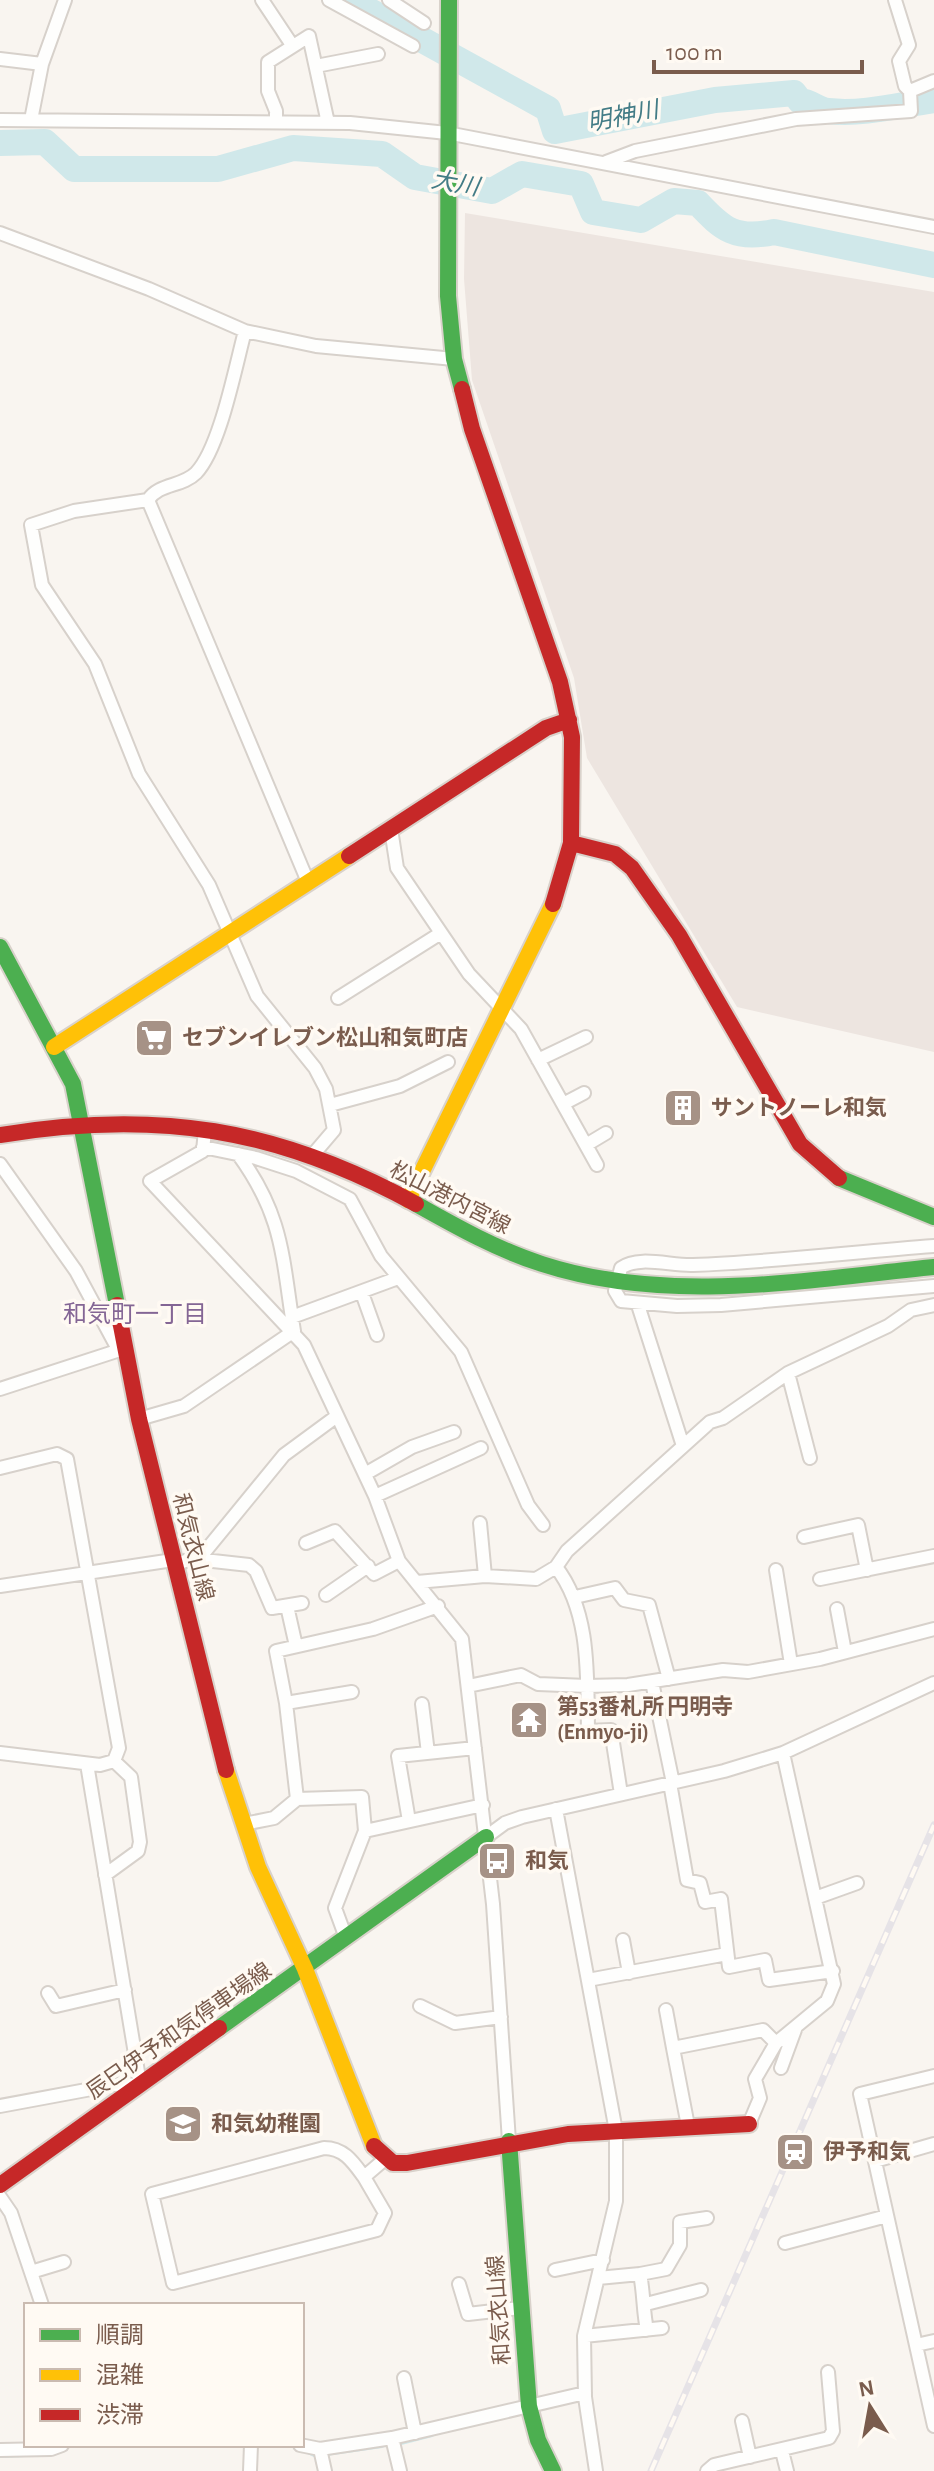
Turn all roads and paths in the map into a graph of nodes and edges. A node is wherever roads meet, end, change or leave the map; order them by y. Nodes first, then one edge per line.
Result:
1 (65, 0) edge
2 (262, 0) edge
3 (329, 0) edge
4 (389, 0) edge
5 (449, 0) edge
6 (895, 0) edge
7 (424, 23) dead end
8 (292, 45) junction
9 (413, 46) dead end
10 (378, 54) dead end
11 (0, 59) edge
12 (42, 64) junction
13 (316, 66) junction
14 (934, 81) edge
15 (911, 97) junction
16 (0, 120) edge
17 (31, 120) junction
18 (276, 122) junction
19 (328, 123) junction
20 (447, 140) junction
21 (603, 163) junction
22 (934, 227) edge
23 (0, 233) edge
24 (245, 331) junction
25 (454, 359) junction
26 (148, 500) junction
27 (569, 720) junction
28 (391, 829) junction
29 (571, 843) junction
30 (308, 882) junction
31 (231, 932) junction
32 (441, 933) junction
33 (0, 947) edge
34 (338, 998) dead end
35 (505, 1010) junction
36 (586, 1037) dead end
37 (54, 1047) junction
38 (538, 1060) junction
39 (448, 1062) dead end
40 (584, 1093) dead end
41 (563, 1104) junction
42 (330, 1105) junction
43 (80, 1123) junction
44 (606, 1133) dead end
45 (0, 1135) edge
46 (204, 1139) junction
47 (586, 1145) junction
48 (238, 1154) junction
49 (311, 1157) junction
50 (0, 1164) edge
51 (597, 1165) dead end
52 (408, 1200) junction
53 (934, 1217) edge
54 (934, 1246) edge
55 (934, 1267) edge
56 (398, 1278) junction
57 (616, 1281) junction
58 (934, 1286) edge
59 (362, 1293) junction
60 (638, 1305) junction
61 (934, 1305) edge
62 (293, 1324) junction
63 (377, 1335) dead end
64 (122, 1350) junction
65 (788, 1373) junction
66 (0, 1389) edge
67 (337, 1416) junction
68 (139, 1419) junction
69 (454, 1432) dead end
70 (683, 1446) junction
71 (481, 1448) dead end
72 (810, 1458) dead end
73 (0, 1468) edge
74 (365, 1474) junction
75 (375, 1496) junction
76 (480, 1523) dead end
77 (543, 1525) dead end
78 (804, 1537) dead end
79 (306, 1543) dead end
80 (934, 1556) edge
81 (191, 1559) junction
82 (399, 1561) junction
83 (174, 1563) junction
84 (368, 1566) junction
85 (556, 1567) junction
86 (776, 1570) dead end
87 (867, 1570) junction
88 (88, 1573) junction
89 (485, 1576) junction
90 (820, 1579) dead end
91 (417, 1582) junction
92 (0, 1586) edge
93 (326, 1595) dead end
94 (575, 1597) junction
95 (302, 1603) dead end
96 (287, 1606) junction
97 (438, 1606) junction
98 (837, 1609) dead end
99 (934, 1629) edge
100 (296, 1646) junction
101 (845, 1652) junction
102 (791, 1664) junction
103 (669, 1679) junction
104 (652, 1682) junction
105 (934, 1683) edge
106 (468, 1686) junction
107 (587, 1686) junction
108 (352, 1692) dead end
109 (286, 1703) junction
110 (422, 1704) dead end
111 (475, 1748) junction
112 (0, 1753) edge
113 (428, 1753) junction
114 (783, 1753) junction
115 (114, 1761) junction
116 (87, 1764) junction
117 (671, 1783) junction
118 (621, 1794) junction
119 (297, 1799) junction
120 (483, 1805) junction
121 (556, 1809) junction
122 (409, 1821) junction
123 (244, 1824) junction
124 (365, 1831) junction
125 (486, 1837) junction
126 (105, 1875) junction
127 (857, 1883) dead end
128 (818, 1897) junction
129 (346, 1938) junction
130 (623, 1940) dead end
131 (727, 1954) junction
132 (305, 1969) junction
133 (833, 1971) junction
134 (629, 1973) junction
135 (588, 1980) junction
136 (125, 1990) junction
137 (48, 1993) dead end
138 (420, 2006) dead end
139 (666, 2010) dead end
140 (501, 2017) junction
141 (796, 2027) junction
142 (776, 2043) junction
143 (673, 2048) junction
144 (781, 2068) dead end
145 (934, 2076) edge
146 (140, 2084) junction
147 (0, 2106) edge
148 (749, 2124) joint
149 (688, 2126) junction
150 (616, 2131) junction
151 (509, 2141) junction
152 (934, 2144) edge
153 (385, 2159) junction
154 (875, 2161) junction
155 (364, 2177) junction
156 (0, 2185) edge
157 (0, 2197) edge
158 (887, 2216) junction
159 (707, 2218) dead end
160 (785, 2243) dead end
161 (603, 2260) junction
162 (64, 2262) dead end
163 (555, 2270) dead end
164 (31, 2272) junction
165 (640, 2274) junction
166 (598, 2278) junction
167 (459, 2284) dead end
168 (701, 2290) dead end
169 (41, 2303) edge
170 (646, 2304) junction
171 (520, 2308) junction
172 (662, 2328) dead end
173 (647, 2330) junction
174 (584, 2336) junction
175 (934, 2341) edge
176 (916, 2345) junction
177 (828, 2372) dead end
178 (404, 2378) dead end
179 (585, 2393) junction
180 (529, 2406) junction
181 (742, 2421) dead end
182 (934, 2426) edge
183 (415, 2433) junction
184 (392, 2438) junction
185 (304, 2446) edge
186 (56, 2447) edge
187 (251, 2447) edge
188 (320, 2449) junction
189 (0, 2450) edge
190 (782, 2451) junction
191 (750, 2457) junction
192 (250, 2471) edge
193 (325, 2471) edge
194 (400, 2471) edge
195 (553, 2471) edge
196 (596, 2471) edge
197 (707, 2471) edge
198 (787, 2471) edge

1 - 12 street
2 - 8 street
3 - 9 street
4 - 7 street
5 - 20 main road
6 - 15 street
8 - 13 street
8 - 18 street
10 - 13 street
11 - 12 street
12 - 17 street
13 - 19 street
14 - 15 street
15 - 21 street
16 - 17 street
17 - 18 street
18 - 19 street
19 - 20 street
20 - 21 street
20 - 25 main road
21 - 22 street
23 - 24 street
24 - 25 street
24 - 26 street
25 - 27 main road
26 - 30 street
26 - 31 street
27 - 28 main road
27 - 29 main road
28 - 30 main road
28 - 32 street
29 - 35 main road
29 - 53 main road
30 - 31 main road
31 - 37 main road
31 - 42 street
32 - 34 street
32 - 35 street
33 - 37 main road, 和気衣山線
35 - 38 street
35 - 52 main road
36 - 38 street
37 - 43 main road, 和気衣山線
38 - 41 street
39 - 42 street
40 - 41 street
41 - 47 street
42 - 49 street
43 - 45 main road, 松山港内宮線
43 - 46 main road, 松山港内宮線
43 - 64 main road, 和気衣山線
44 - 47 street
46 - 48 street
46 - 49 main road, 松山港内宮線
46 - 62 street
47 - 51 street
48 - 56 street
48 - 62 street
49 - 52 main road, 松山港内宮線
50 - 64 street
52 - 57 main road, 松山港内宮線
54 - 57 street
55 - 57 main road, 松山港内宮線
56 - 59 street
56 - 77 street
57 - 60 street
58 - 60 street
59 - 62 street
59 - 63 street
60 - 70 street
61 - 65 street
62 - 67 street
62 - 68 street
64 - 66 street
64 - 68 main road, 和気衣山線
65 - 70 street
65 - 72 street
67 - 74 street
67 - 81 street
68 - 83 main road, 和気衣山線
69 - 74 street
70 - 85 street
71 - 75 street
73 - 88 street
74 - 75 street
75 - 82 street
76 - 89 street
78 - 87 street
79 - 84 street
80 - 87 street
81 - 83 street
81 - 96 street
82 - 84 street
82 - 91 street
83 - 88 street
83 - 123 main road, 和気衣山線
84 - 93 street
85 - 89 street
85 - 94 street
86 - 102 street
87 - 90 street
88 - 92 street
88 - 115 street
89 - 91 street
91 - 97 street
94 - 103 street
94 - 107 street
95 - 96 street
96 - 100 street
97 - 100 street
97 - 106 street
98 - 101 street
99 - 101 street
100 - 109 street
101 - 102 street
102 - 103 street
103 - 104 street
104 - 107 street
104 - 117 street
105 - 114 street
106 - 107 street
106 - 111 street
107 - 118 street
108 - 109 street
109 - 119 street
110 - 113 street
111 - 113 street
111 - 120 street
112 - 116 street
113 - 122 street
114 - 117 street
114 - 128 street
115 - 116 street
115 - 126 street
116 - 126 street
117 - 118 street
117 - 131 street
118 - 121 street
119 - 123 street
119 - 124 street
120 - 122 street
120 - 125 street
121 - 125 street
121 - 135 street
122 - 124 street
123 - 132 main road, 和気衣山線
124 - 129 street
125 - 129 main road
125 - 140 street
126 - 136 street
127 - 128 street
128 - 133 street
129 - 132 main road
130 - 134 street
131 - 133 street
131 - 134 street
132 - 146 main road, 辰巳伊予和気停車場線
132 - 153 main road, 辰巳伊予和気停車場線
133 - 141 street
134 - 135 street
135 - 150 street
136 - 137 street
136 - 146 street
138 - 140 street
139 - 143 street
140 - 151 street
141 - 142 street
141 - 144 street
142 - 143 street
142 - 148 street
143 - 149 street
145 - 154 street
146 - 147 street
146 - 156 main road, 辰巳伊予和気停車場線
148 - 149 main road
149 - 150 main road
150 - 151 main road
150 - 161 street
151 - 153 main road
151 - 171 main road, 和気衣山線
152 - 154 street
153 - 155 street
154 - 158 street
155 - 155 street
157 - 164 street
158 - 160 street
158 - 176 street
159 - 165 street
161 - 163 street
161 - 166 street
162 - 164 street
164 - 169 street
165 - 166 street
165 - 170 street
166 - 174 street
167 - 171 street
168 - 170 street
170 - 173 street
171 - 180 main road, 和気衣山線
172 - 173 street
173 - 174 street
174 - 179 street
175 - 176 street
176 - 182 street
177 - 190 street
178 - 183 street
179 - 180 street
179 - 196 street
180 - 183 street
180 - 195 main road, 和気衣山線
181 - 191 street
183 - 184 street
184 - 188 street
184 - 194 street
185 - 188 street
186 - 189 street
187 - 192 street
188 - 193 street
190 - 191 street
190 - 198 street
191 - 197 street

